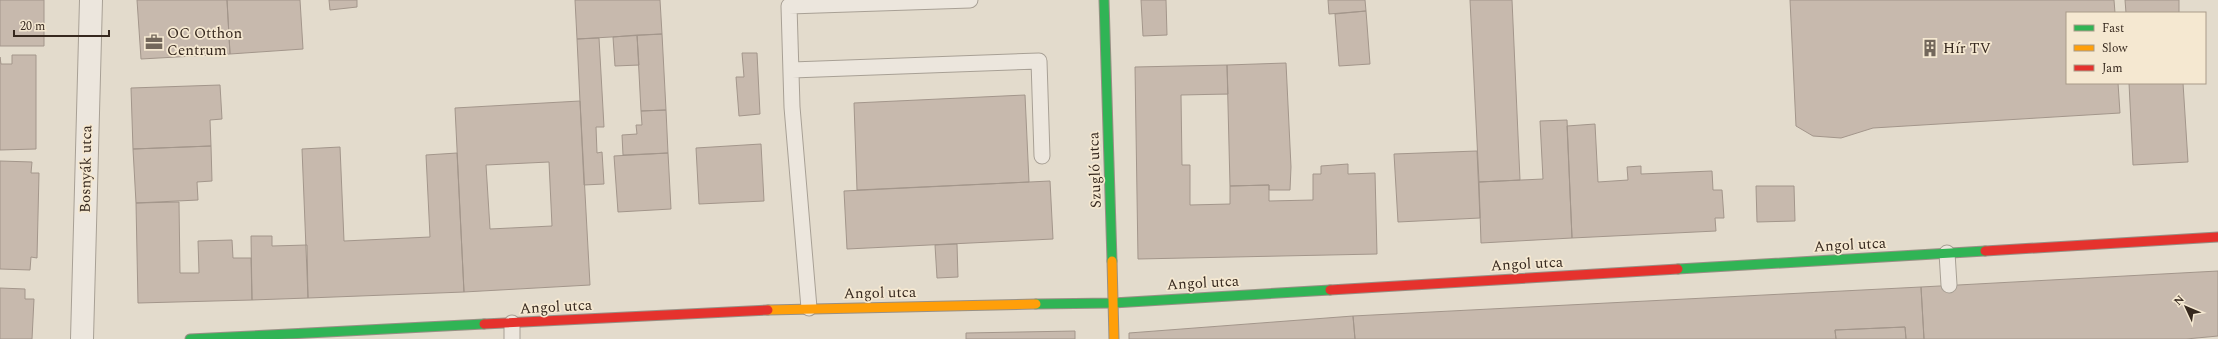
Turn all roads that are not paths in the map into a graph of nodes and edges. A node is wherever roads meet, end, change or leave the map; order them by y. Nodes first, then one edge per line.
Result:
1 (91, 0) edge
2 (970, 0) edge
3 (1104, 0) edge
4 (792, 70) junction
5 (1042, 156) dead end
6 (2218, 237) edge
7 (1947, 253) junction
8 (1949, 285) dead end
9 (1113, 303) junction
10 (809, 308) junction
11 (512, 323) junction
12 (82, 339) edge
13 (190, 339) edge
14 (512, 339) edge
15 (1114, 339) edge

1 - 12 street, Bosnyák utca
2 - 4 lane
3 - 9 street, Szugló utca
4 - 5 lane
4 - 10 lane
6 - 7 street, Angol utca
7 - 8 lane
7 - 9 street, Angol utca
9 - 10 street, Angol utca
9 - 15 street, Szugló utca
10 - 11 street, Angol utca
11 - 13 street, Angol utca
11 - 14 lane

